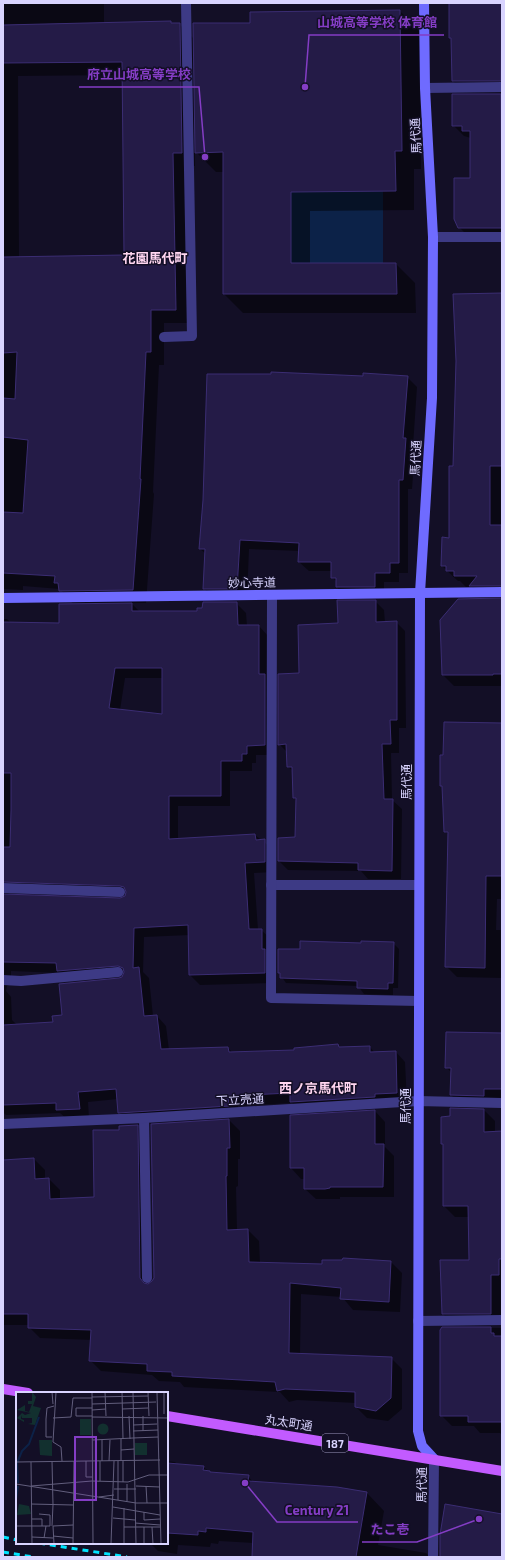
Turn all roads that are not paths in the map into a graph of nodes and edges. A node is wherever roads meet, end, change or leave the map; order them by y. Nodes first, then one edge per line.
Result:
1 (186, 3) edge
2 (424, 3) edge
3 (502, 86) edge
4 (425, 88) junction
5 (433, 237) junction
6 (502, 237) edge
7 (164, 337) dead end
8 (502, 592) edge
9 (420, 593) junction
10 (272, 595) junction
11 (3, 598) edge
12 (271, 885) junction
13 (419, 885) junction
14 (3, 888) edge
15 (120, 892) dead end
16 (118, 972) dead end
17 (3, 980) edge
18 (418, 1001) junction
19 (418, 1101) junction
20 (502, 1103) edge
21 (144, 1118) junction
22 (3, 1124) edge
23 (147, 1278) dead end
24 (502, 1320) edge
25 (418, 1321) junction
26 (3, 1389) edge
27 (22, 1392) edge
28 (168, 1416) edge
29 (434, 1459) junction
30 (502, 1471) edge
31 (433, 1557) edge

1 - 7 street
2 - 4 street, 馬代通
3 - 4 street
4 - 5 street, 馬代通
5 - 6 street
5 - 9 street, 馬代通
8 - 9 street, 妙心寺道
9 - 10 street, 妙心寺道
9 - 13 street, 馬代通
10 - 11 street, 妙心寺道
10 - 12 street
12 - 13 street
12 - 18 street
13 - 18 street, 馬代通
14 - 15 street
16 - 17 street
18 - 19 street, 馬代通
19 - 20 street, 下立売通
19 - 21 street, 下立売通
19 - 25 street, 馬代通
21 - 22 street, 下立売通
21 - 23 street
24 - 25 street
25 - 29 street, 馬代通
26 - 27 main road
28 - 29 main road, 丸太町通 / 187
29 - 30 main road, 丸太町通 / 187
29 - 31 street, 馬代通

